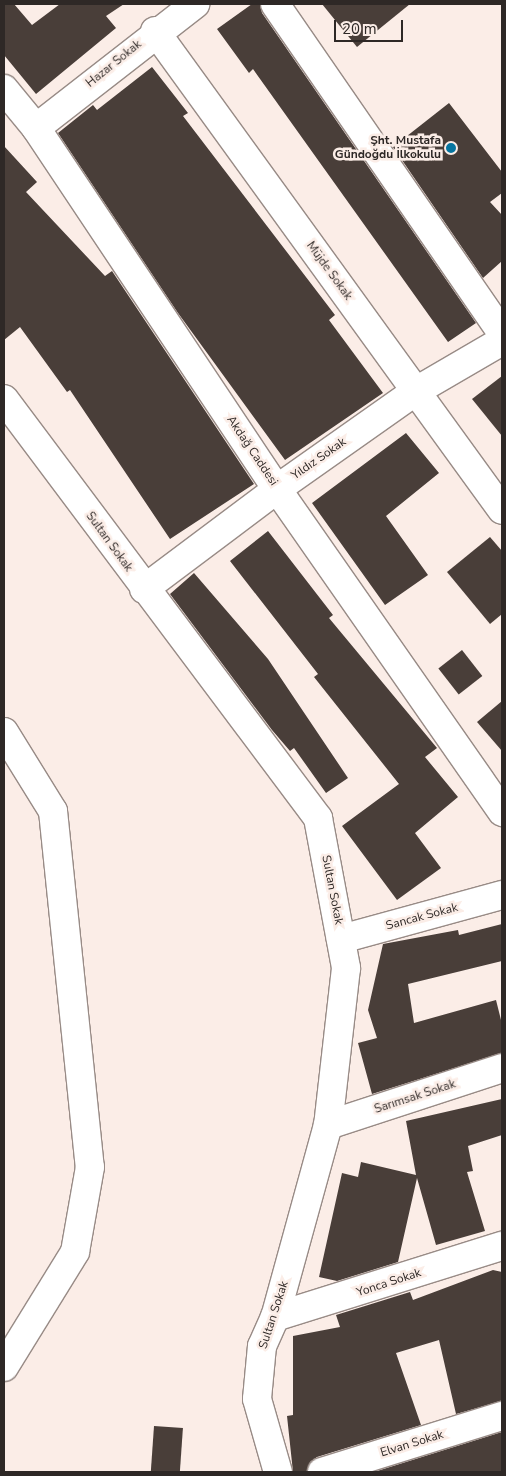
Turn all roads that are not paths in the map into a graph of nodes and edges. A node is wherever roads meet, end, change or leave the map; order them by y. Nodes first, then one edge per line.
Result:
1 (195, 4) edge
2 (275, 4) edge
3 (156, 31) junction
4 (4, 89) edge
5 (36, 128) junction
6 (502, 333) edge
7 (502, 341) edge
8 (416, 391) junction
9 (4, 399) edge
10 (277, 489) junction
11 (502, 510) edge
12 (144, 589) junction
13 (4, 732) edge
14 (502, 812) edge
15 (502, 895) edge
16 (341, 939) junction
17 (502, 1068) edge
18 (328, 1125) junction
19 (502, 1246) edge
20 (276, 1317) junction
21 (4, 1367) edge
22 (502, 1416) edge
23 (278, 1472) edge
24 (322, 1472) edge

1 - 3 street, Hazar Sokak
2 - 6 street
3 - 5 street, Hazar Sokak
3 - 8 street, Müjde Sokak
4 - 5 street, Akdağ Caddesi
5 - 10 street, Akdağ Caddesi
7 - 8 street, Yıldız Sokak
8 - 10 street, Yıldız Sokak
8 - 11 street, Müjde Sokak
9 - 12 street, Sultan Sokak
10 - 12 street, Yıldız Sokak
10 - 14 street, Akdağ Caddesi
12 - 16 street, Sultan Sokak
13 - 21 street
15 - 16 street, Sancak Sokak
16 - 18 street, Sultan Sokak
17 - 18 street, Sarımsak Sokak
18 - 20 street, Sultan Sokak
19 - 20 street, Yonca Sokak
20 - 23 street, Sultan Sokak
22 - 24 street, Elvan Sokak

